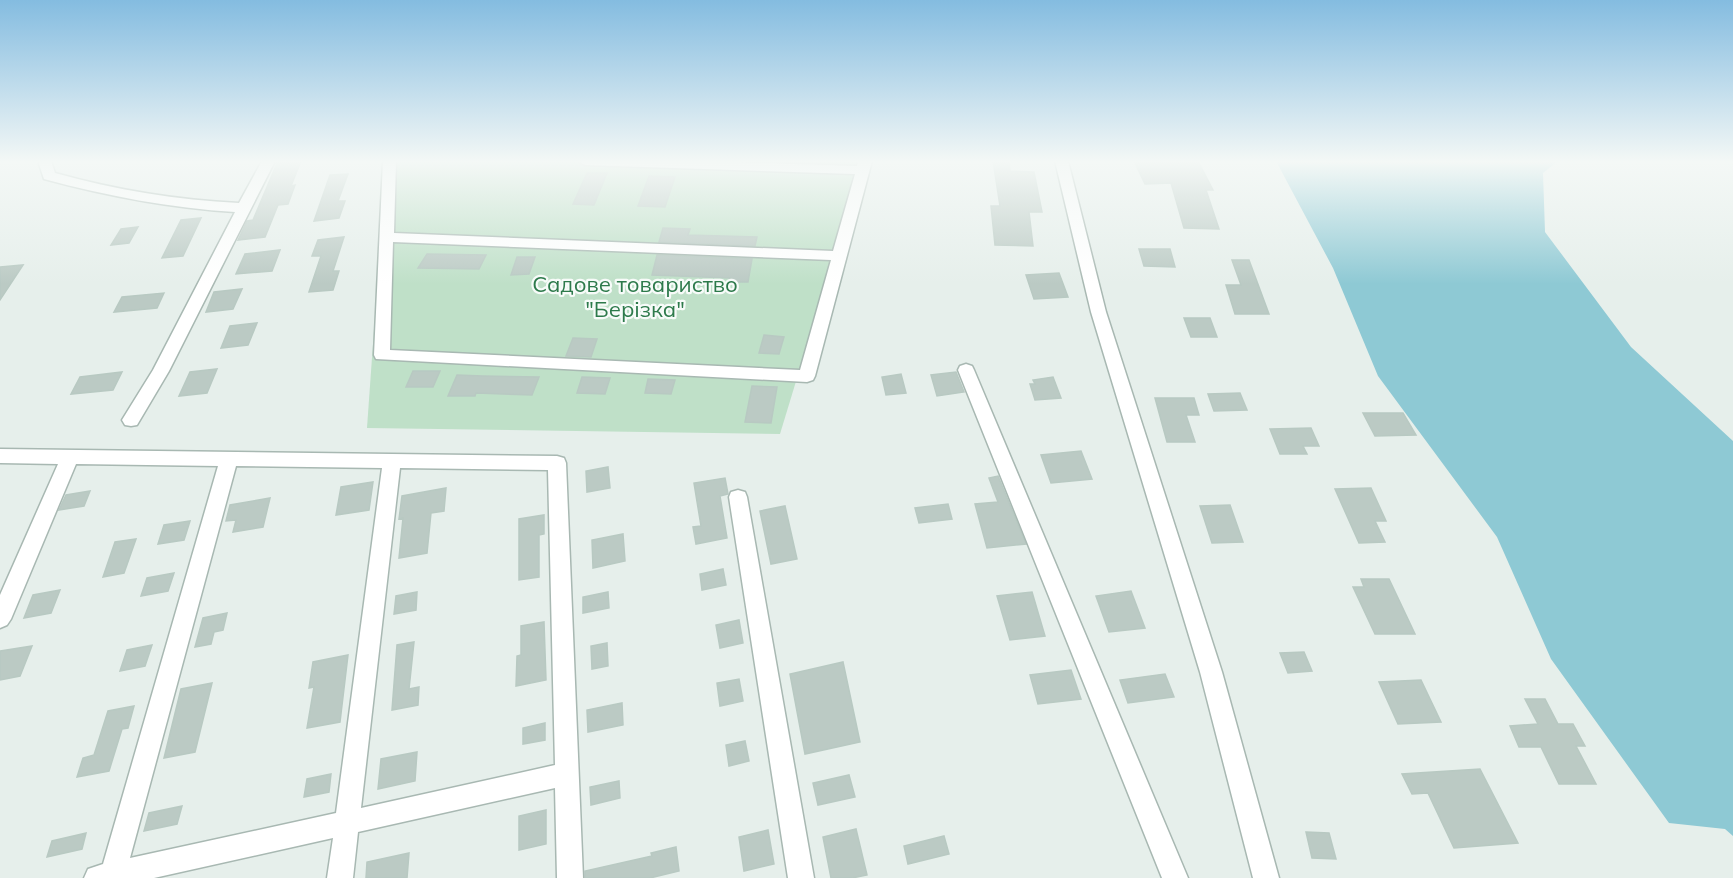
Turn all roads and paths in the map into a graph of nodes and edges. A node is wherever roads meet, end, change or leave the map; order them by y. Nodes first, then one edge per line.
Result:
1 (192, 202) edge
2 (249, 202) edge
3 (388, 202) edge
4 (853, 202) edge
5 (1071, 202) edge
6 (246, 208) junction
7 (388, 237) junction
8 (839, 256) junction
9 (966, 370) dead end
10 (131, 420) dead end
11 (0, 456) edge
12 (70, 457) junction
13 (229, 459) junction
14 (392, 461) junction
15 (738, 497) dead end
16 (0, 619) edge
17 (567, 774) junction
18 (347, 823) junction
19 (108, 877) edge
20 (340, 878) edge
21 (570, 878) edge
22 (801, 878) edge
23 (1175, 878) edge
24 (1266, 878) edge

1 - 6 street
2 - 6 street
3 - 7 street
4 - 8 street
5 - 24 street
6 - 10 street
7 - 8 street
7 - 8 street
9 - 23 street
11 - 12 street
12 - 13 street
12 - 16 street
13 - 14 street
13 - 19 street
14 - 17 street
14 - 18 street
15 - 22 street
17 - 18 street
17 - 21 street
18 - 19 street
18 - 20 street

